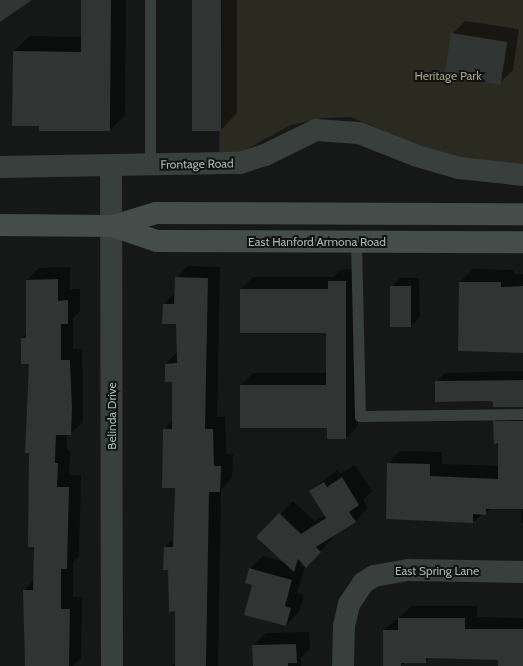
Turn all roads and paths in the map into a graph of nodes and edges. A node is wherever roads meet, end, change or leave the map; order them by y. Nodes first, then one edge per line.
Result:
1 (150, 0) edge
2 (150, 165) junction
3 (111, 166) junction
4 (0, 167) edge
5 (523, 175) edge
6 (523, 214) edge
7 (0, 225) edge
8 (113, 226) junction
9 (356, 242) junction
10 (523, 242) edge
11 (523, 414) edge
12 (523, 572) edge
13 (112, 666) edge
14 (343, 666) edge

1 - 2 lane
2 - 3 street, Frontage Road
2 - 5 street, Frontage Road
3 - 4 street, Frontage Road
3 - 8 street, Belinda Drive
6 - 8 main road, East Hanford Armona Road
7 - 8 main road, East Hanford Armona Road
8 - 9 main road, East Hanford Armona Road
8 - 13 street, Belinda Drive
9 - 10 main road, East Hanford Armona Road
9 - 11 lane
12 - 14 street, East Spring Lane

